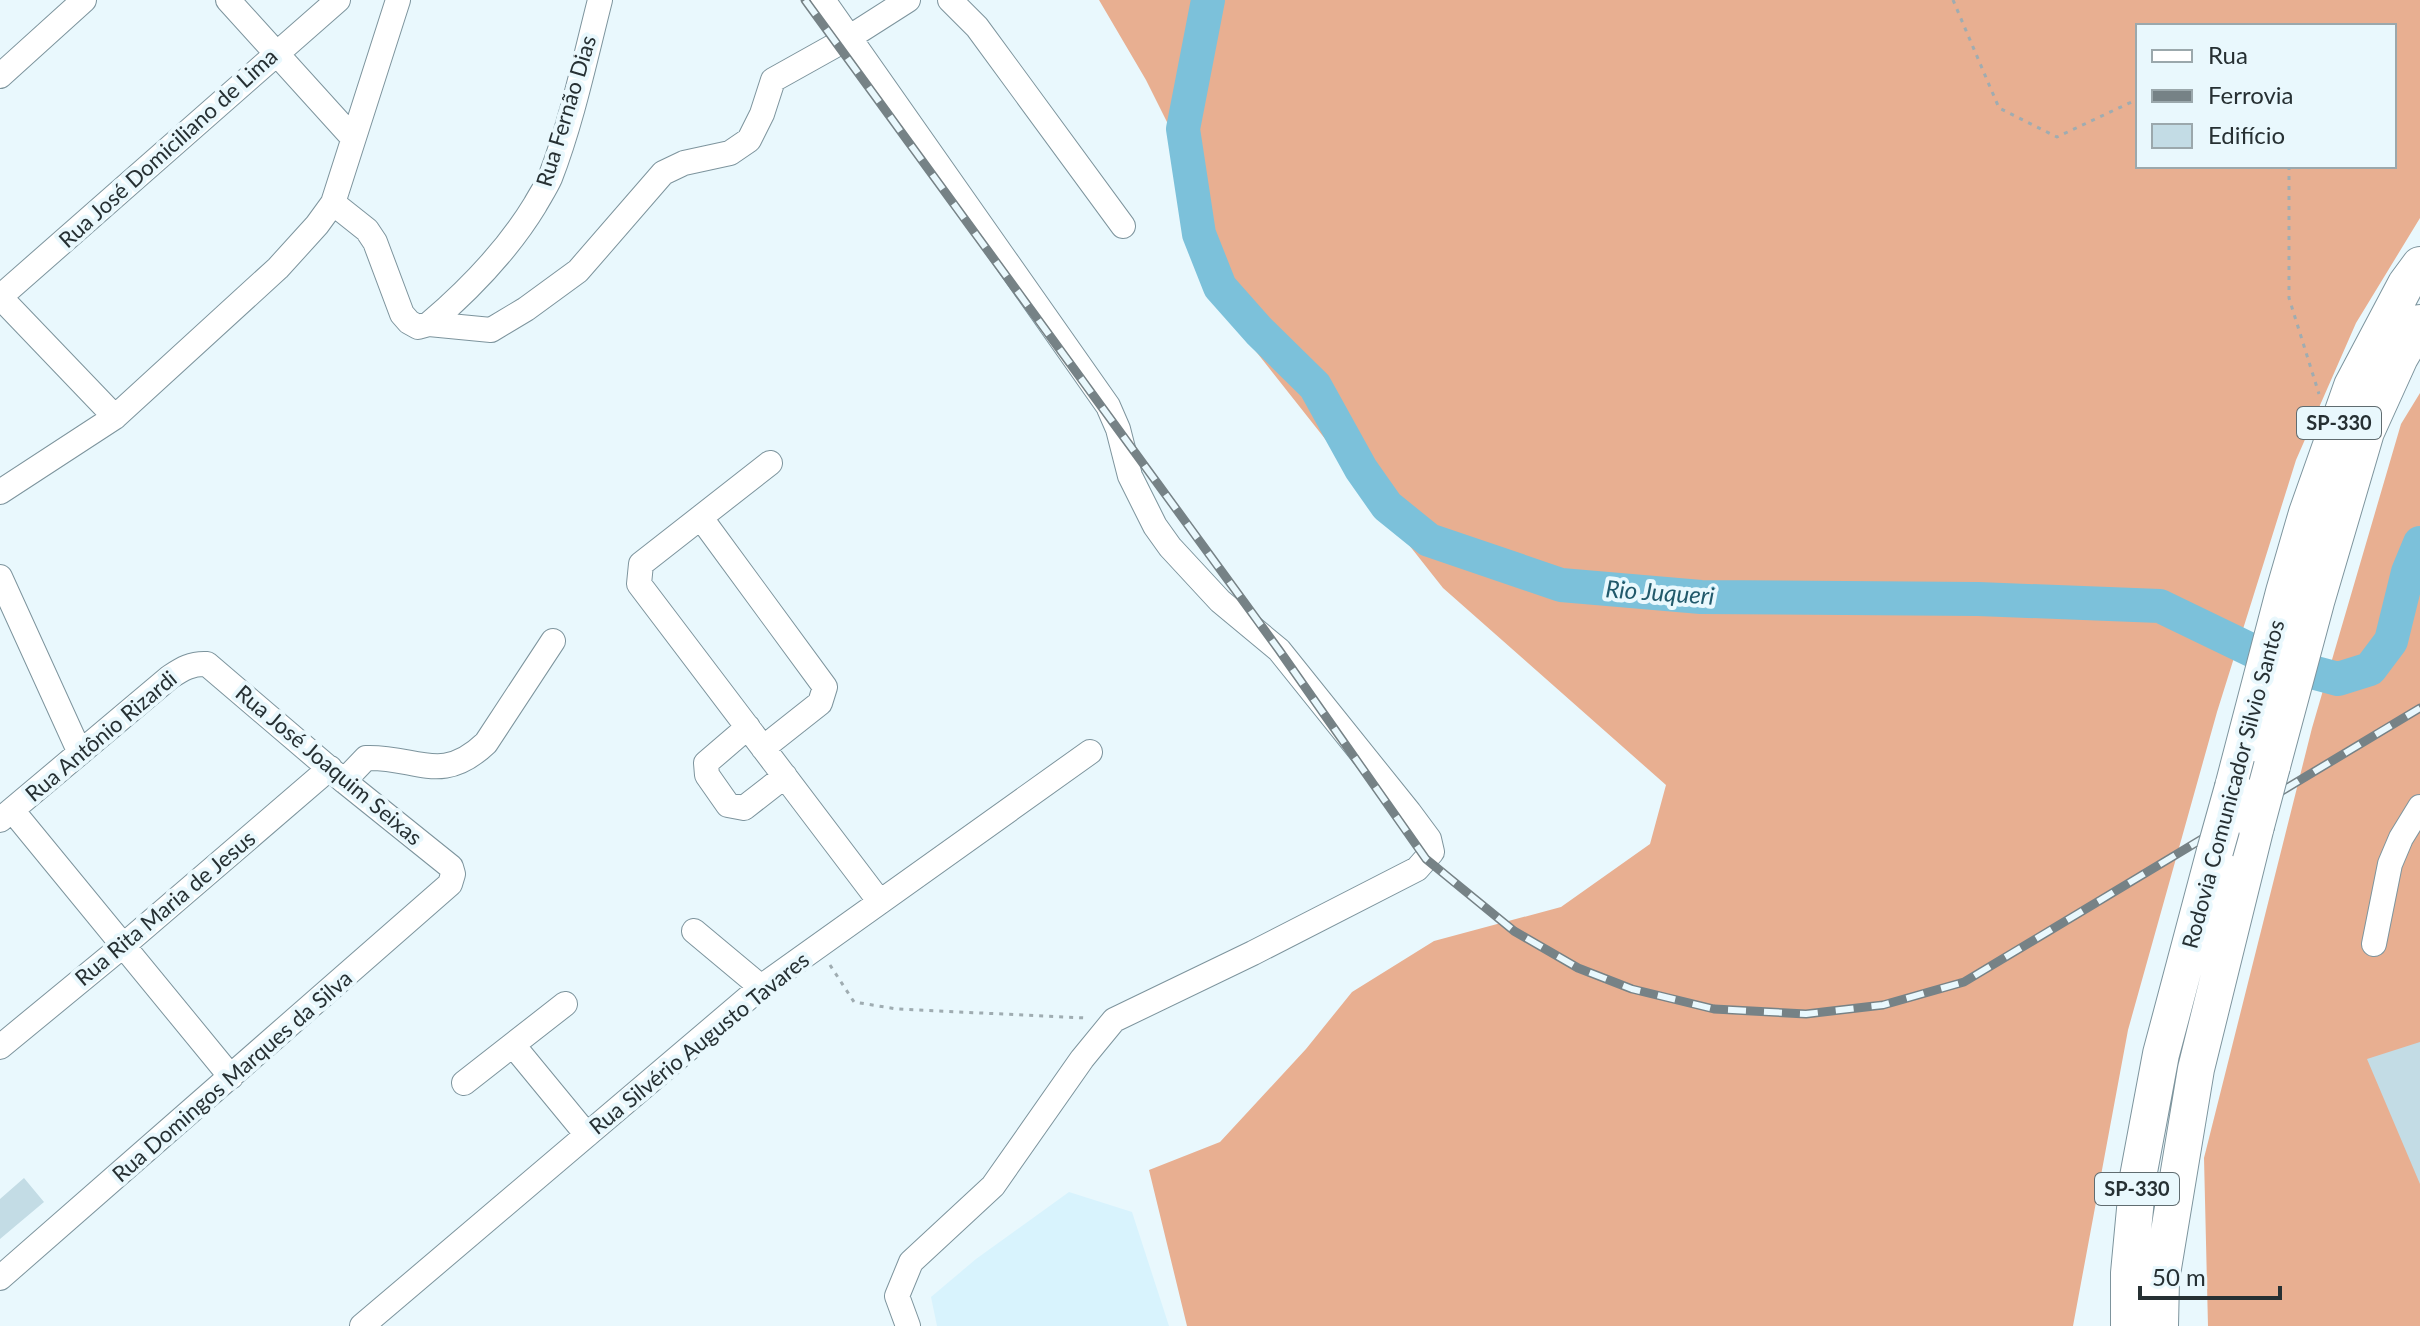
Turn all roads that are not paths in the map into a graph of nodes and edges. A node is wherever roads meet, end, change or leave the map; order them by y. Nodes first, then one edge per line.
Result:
1 (84, 0) edge
2 (228, 0) edge
3 (338, 0) edge
4 (398, 0) edge
5 (600, 0) edge
6 (823, 0) edge
7 (908, 0) edge
8 (950, 0) edge
9 (850, 37) junction
10 (274, 54) junction
11 (0, 76) edge
12 (353, 138) junction
13 (333, 203) junction
14 (1123, 226) dead end
15 (2420, 265) edge
16 (0, 297) edge
17 (2420, 323) edge
18 (429, 324) junction
19 (115, 417) junction
20 (770, 463) dead end
21 (0, 492) edge
22 (701, 518) junction
23 (0, 577) edge
24 (2300, 597) junction
25 (553, 641) dead end
26 (207, 664) joint
27 (2267, 718) junction
28 (748, 727) junction
29 (763, 748) junction
30 (1090, 752) dead end
31 (80, 753) junction
32 (337, 774) junction
33 (785, 776) junction
34 (2420, 807) edge
35 (6, 815) edge
36 (451, 867) joint
37 (880, 902) junction
38 (694, 931) dead end
39 (2374, 944) dead end
40 (124, 945) junction
41 (761, 987) junction
42 (565, 1004) dead end
43 (513, 1045) junction
44 (0, 1047) edge
45 (231, 1077) junction
46 (464, 1083) dead end
47 (587, 1135) junction
48 (0, 1278) edge
49 (368, 1324) edge
50 (908, 1326) edge
51 (2129, 1326) edge
52 (2160, 1326) edge

1 - 11 street
2 - 10 street
3 - 10 street, Rua José Domiciliano de Lima
4 - 12 street
5 - 18 street, Rua Fernão Dias
6 - 9 street
7 - 9 street
8 - 14 street
9 - 18 street
9 - 50 street
10 - 12 street
10 - 16 street, Rua José Domiciliano de Lima
12 - 13 street
13 - 18 street
13 - 19 street
15 - 24 highway, Rodovia Comunicador Silvio Santos / SP-330
16 - 19 street
17 - 24 highway, Rodovia Comunicador Silvio Santos / SP-330
19 - 21 street
20 - 22 street
22 - 28 street
22 - 29 street
23 - 31 street
24 - 27 highway, Rodovia Comunicador Silvio Santos / SP-330
25 - 32 street, Rua Rita Maria de Jesus
26 - 31 street, Rua Antônio Rizardi
26 - 32 street, Rua José Joaquim Seixas
27 - 51 highway, Rodovia Comunicador Silvio Santos / SP-330, bridge
27 - 52 highway, Rodovia Comunicador Silvio Santos / SP-330, bridge
28 - 29 street
28 - 33 street
29 - 33 street
30 - 37 street, Rua Silvério Augusto Tavares
31 - 35 street, Rua Antônio Rizardi
32 - 36 street, Rua José Joaquim Seixas
32 - 40 street, Rua Rita Maria de Jesus
33 - 37 street
34 - 39 street
35 - 40 street
36 - 45 street, Rua Domingos Marques da Silva
37 - 41 street, Rua Silvério Augusto Tavares
38 - 41 street
40 - 44 street, Rua Rita Maria de Jesus
40 - 45 street
41 - 47 street, Rua Silvério Augusto Tavares
42 - 43 street
43 - 46 street
43 - 47 street
45 - 48 street, Rua Domingos Marques da Silva
47 - 49 street, Rua Silvério Augusto Tavares

